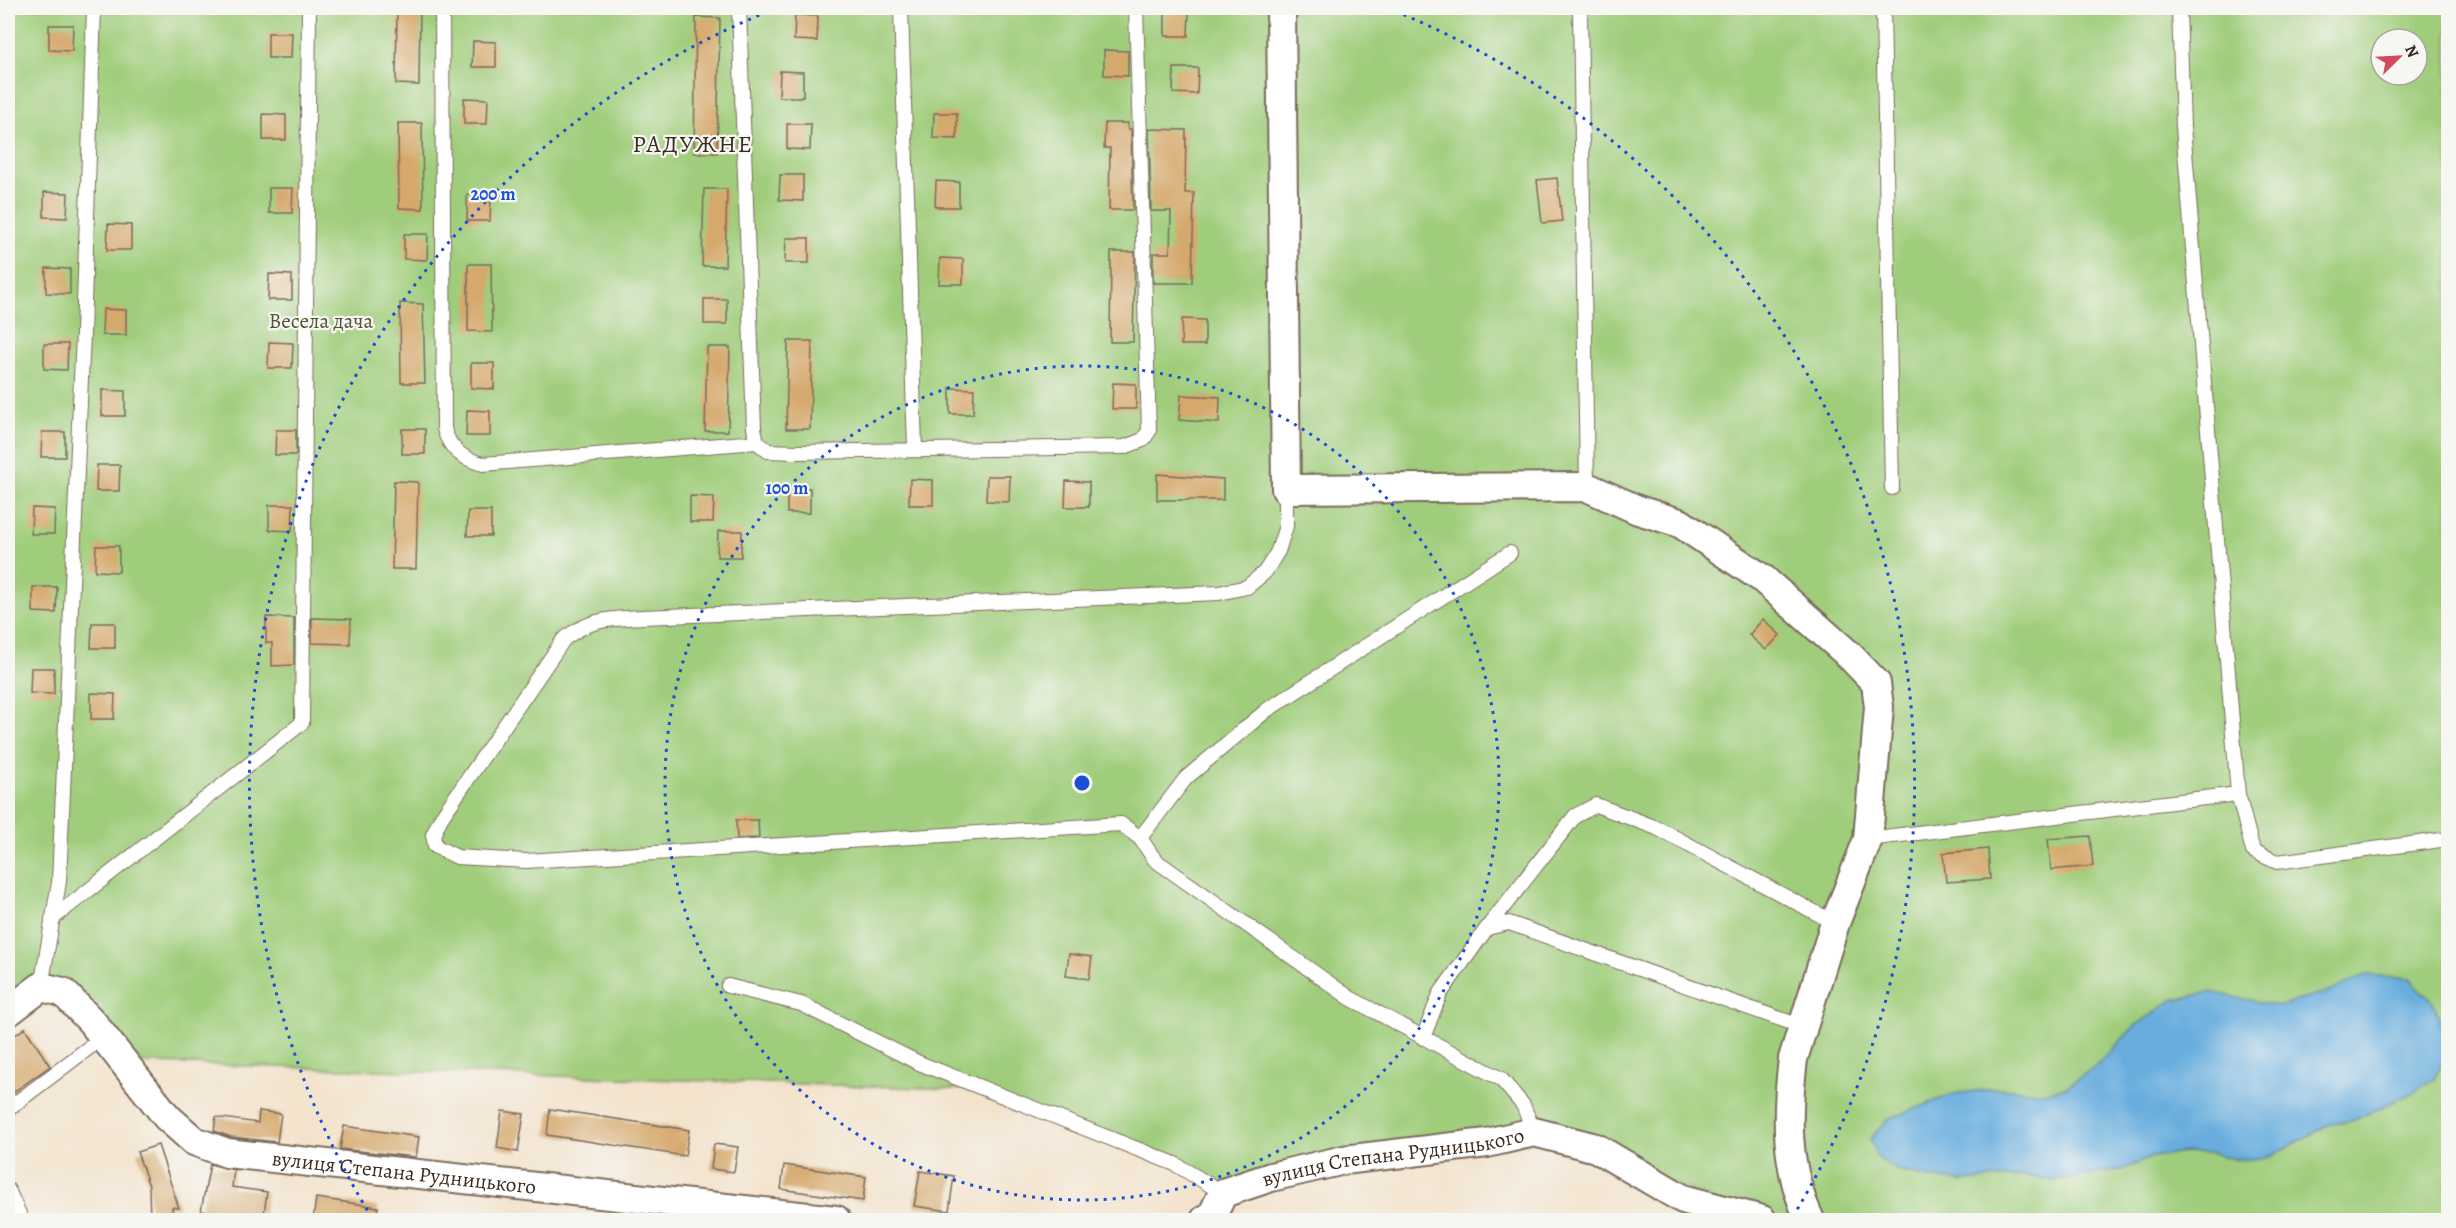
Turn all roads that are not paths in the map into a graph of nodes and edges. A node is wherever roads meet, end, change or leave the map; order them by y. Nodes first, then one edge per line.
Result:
1 (94, 8) edge
2 (309, 8) edge
3 (442, 8) edge
4 (739, 8) edge
5 (901, 8) edge
6 (1136, 8) edge
7 (1281, 8) edge
8 (1581, 8) edge
9 (1883, 8) edge
10 (2179, 8) edge
11 (757, 442) junction
12 (915, 448) junction
13 (1587, 488) junction
14 (1892, 488) dead end
15 (1286, 489) junction
16 (1510, 553) dead end
17 (2238, 794) junction
18 (1140, 838) junction
19 (1868, 839) junction
20 (2448, 839) edge
21 (52, 919) junction
22 (1835, 923) junction
23 (1487, 928) junction
24 (728, 986) dead end
25 (41, 987) junction
26 (8, 1012) edge
27 (1803, 1027) junction
28 (103, 1037) junction
29 (1424, 1038) junction
30 (8, 1109) edge
31 (1534, 1132) junction
32 (8, 1190) edge
33 (1223, 1193) junction
34 (22, 1221) edge
35 (836, 1221) edge
36 (1205, 1221) edge
37 (1762, 1221) edge
38 (1810, 1221) edge

1 - 21 lane
2 - 21 lane
3 - 11 lane
4 - 11 lane
5 - 12 lane
6 - 12 lane
7 - 15 street
8 - 13 lane
9 - 14 lane
10 - 17 lane
11 - 12 lane
13 - 15 street
13 - 19 street
15 - 18 lane
16 - 18 lane
17 - 19 lane
17 - 20 lane
18 - 29 lane
19 - 22 street
21 - 25 lane
22 - 23 lane
22 - 27 street
23 - 27 lane
23 - 29 lane
24 - 33 lane
25 - 26 street
25 - 28 street, вулиця Степана Рудницького
27 - 38 street
28 - 30 lane
28 - 35 street, вулиця Степана Рудницького
29 - 31 lane
31 - 33 street, вулиця Степана Рудницького
31 - 37 street, вулиця Степана Рудницького
32 - 34 lane
33 - 36 street

